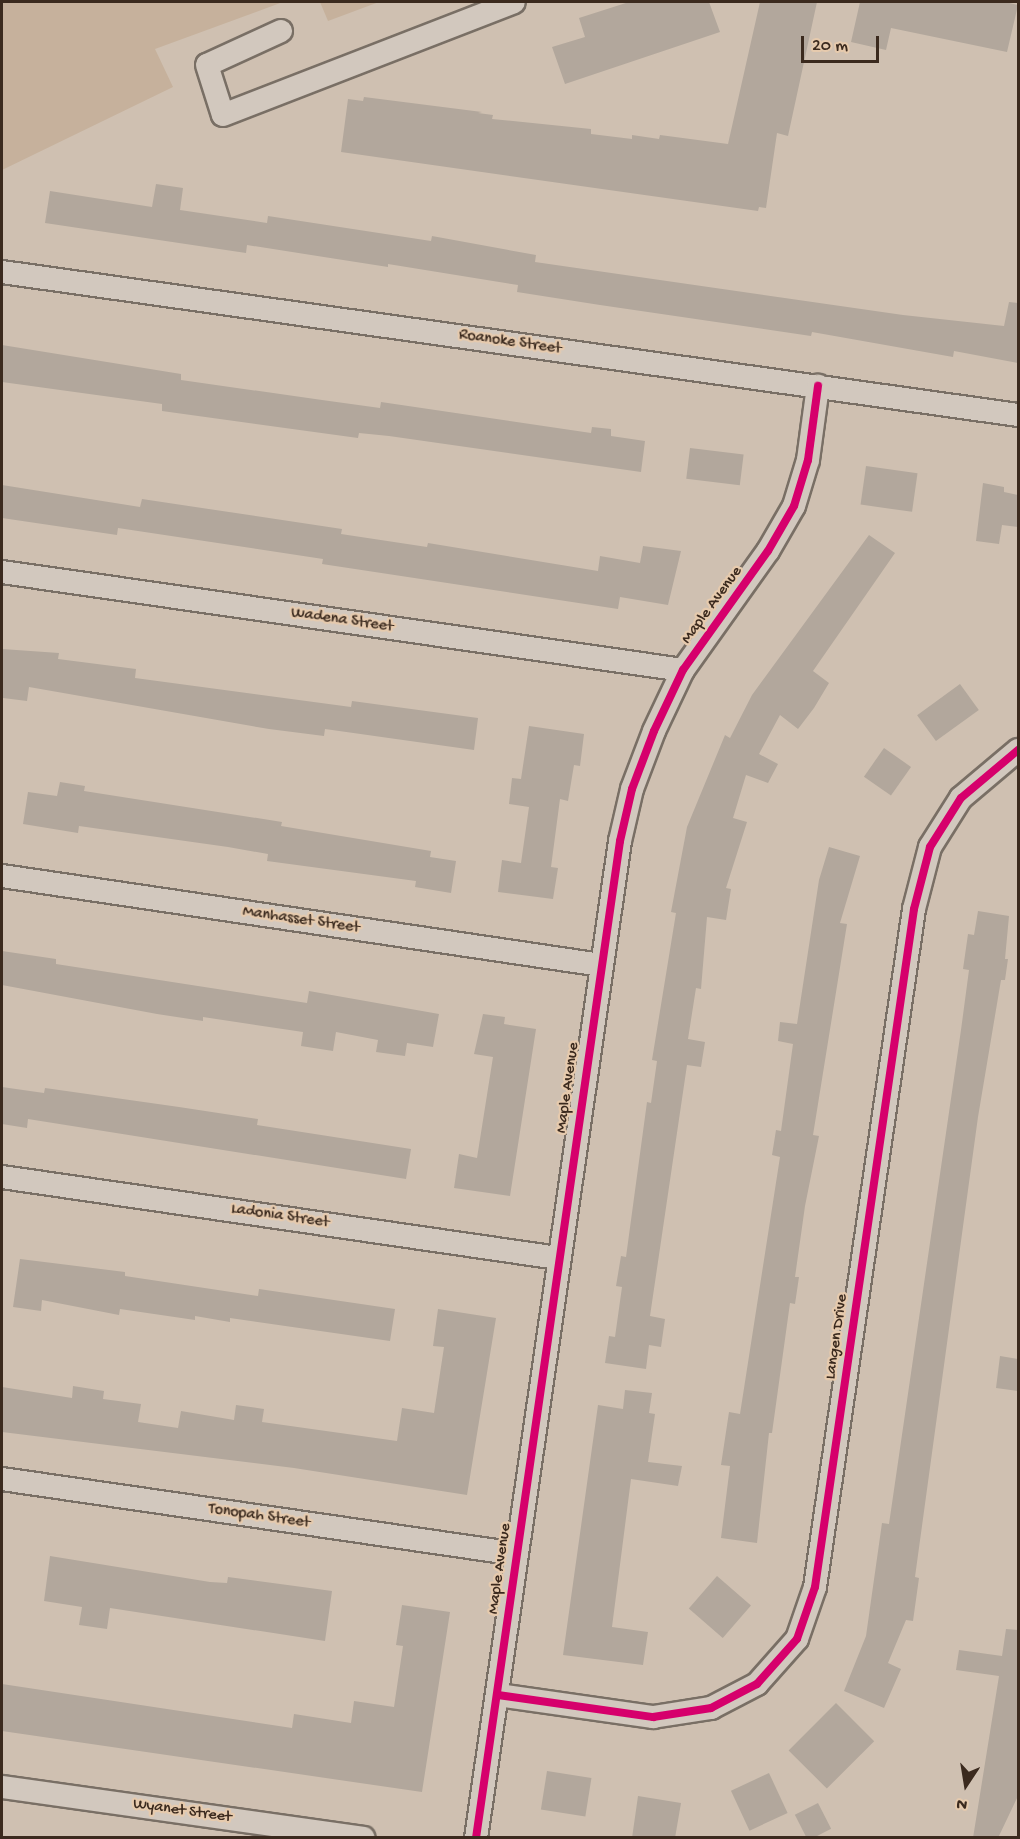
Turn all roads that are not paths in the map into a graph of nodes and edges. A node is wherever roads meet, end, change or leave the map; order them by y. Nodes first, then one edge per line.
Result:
1 (514, 2) edge
2 (281, 31) dead end
3 (2, 272) edge
4 (818, 386) junction
5 (1018, 416) edge
6 (2, 572) edge
7 (683, 670) junction
8 (1018, 750) edge
9 (2, 876) edge
10 (601, 965) junction
11 (2, 1177) edge
12 (558, 1258) junction
13 (2, 1479) edge
14 (517, 1554) junction
15 (498, 1695) junction
16 (2, 1787) edge
17 (363, 1838) edge
18 (476, 1838) edge

1 - 2 street
3 - 4 street, Roanoke Street
4 - 5 street, Roanoke Street
4 - 7 street, Maple Avenue
6 - 7 street, Wadena Street
7 - 10 street, Maple Avenue
8 - 15 street, Langen Drive
9 - 10 street, Manhasset Street
10 - 12 street, Maple Avenue
11 - 12 street, Ladonia Street
12 - 14 street, Maple Avenue
13 - 14 street, Tonopah Street
14 - 15 street, Maple Avenue
15 - 18 street, Maple Avenue
16 - 17 street, Wyanet Street

